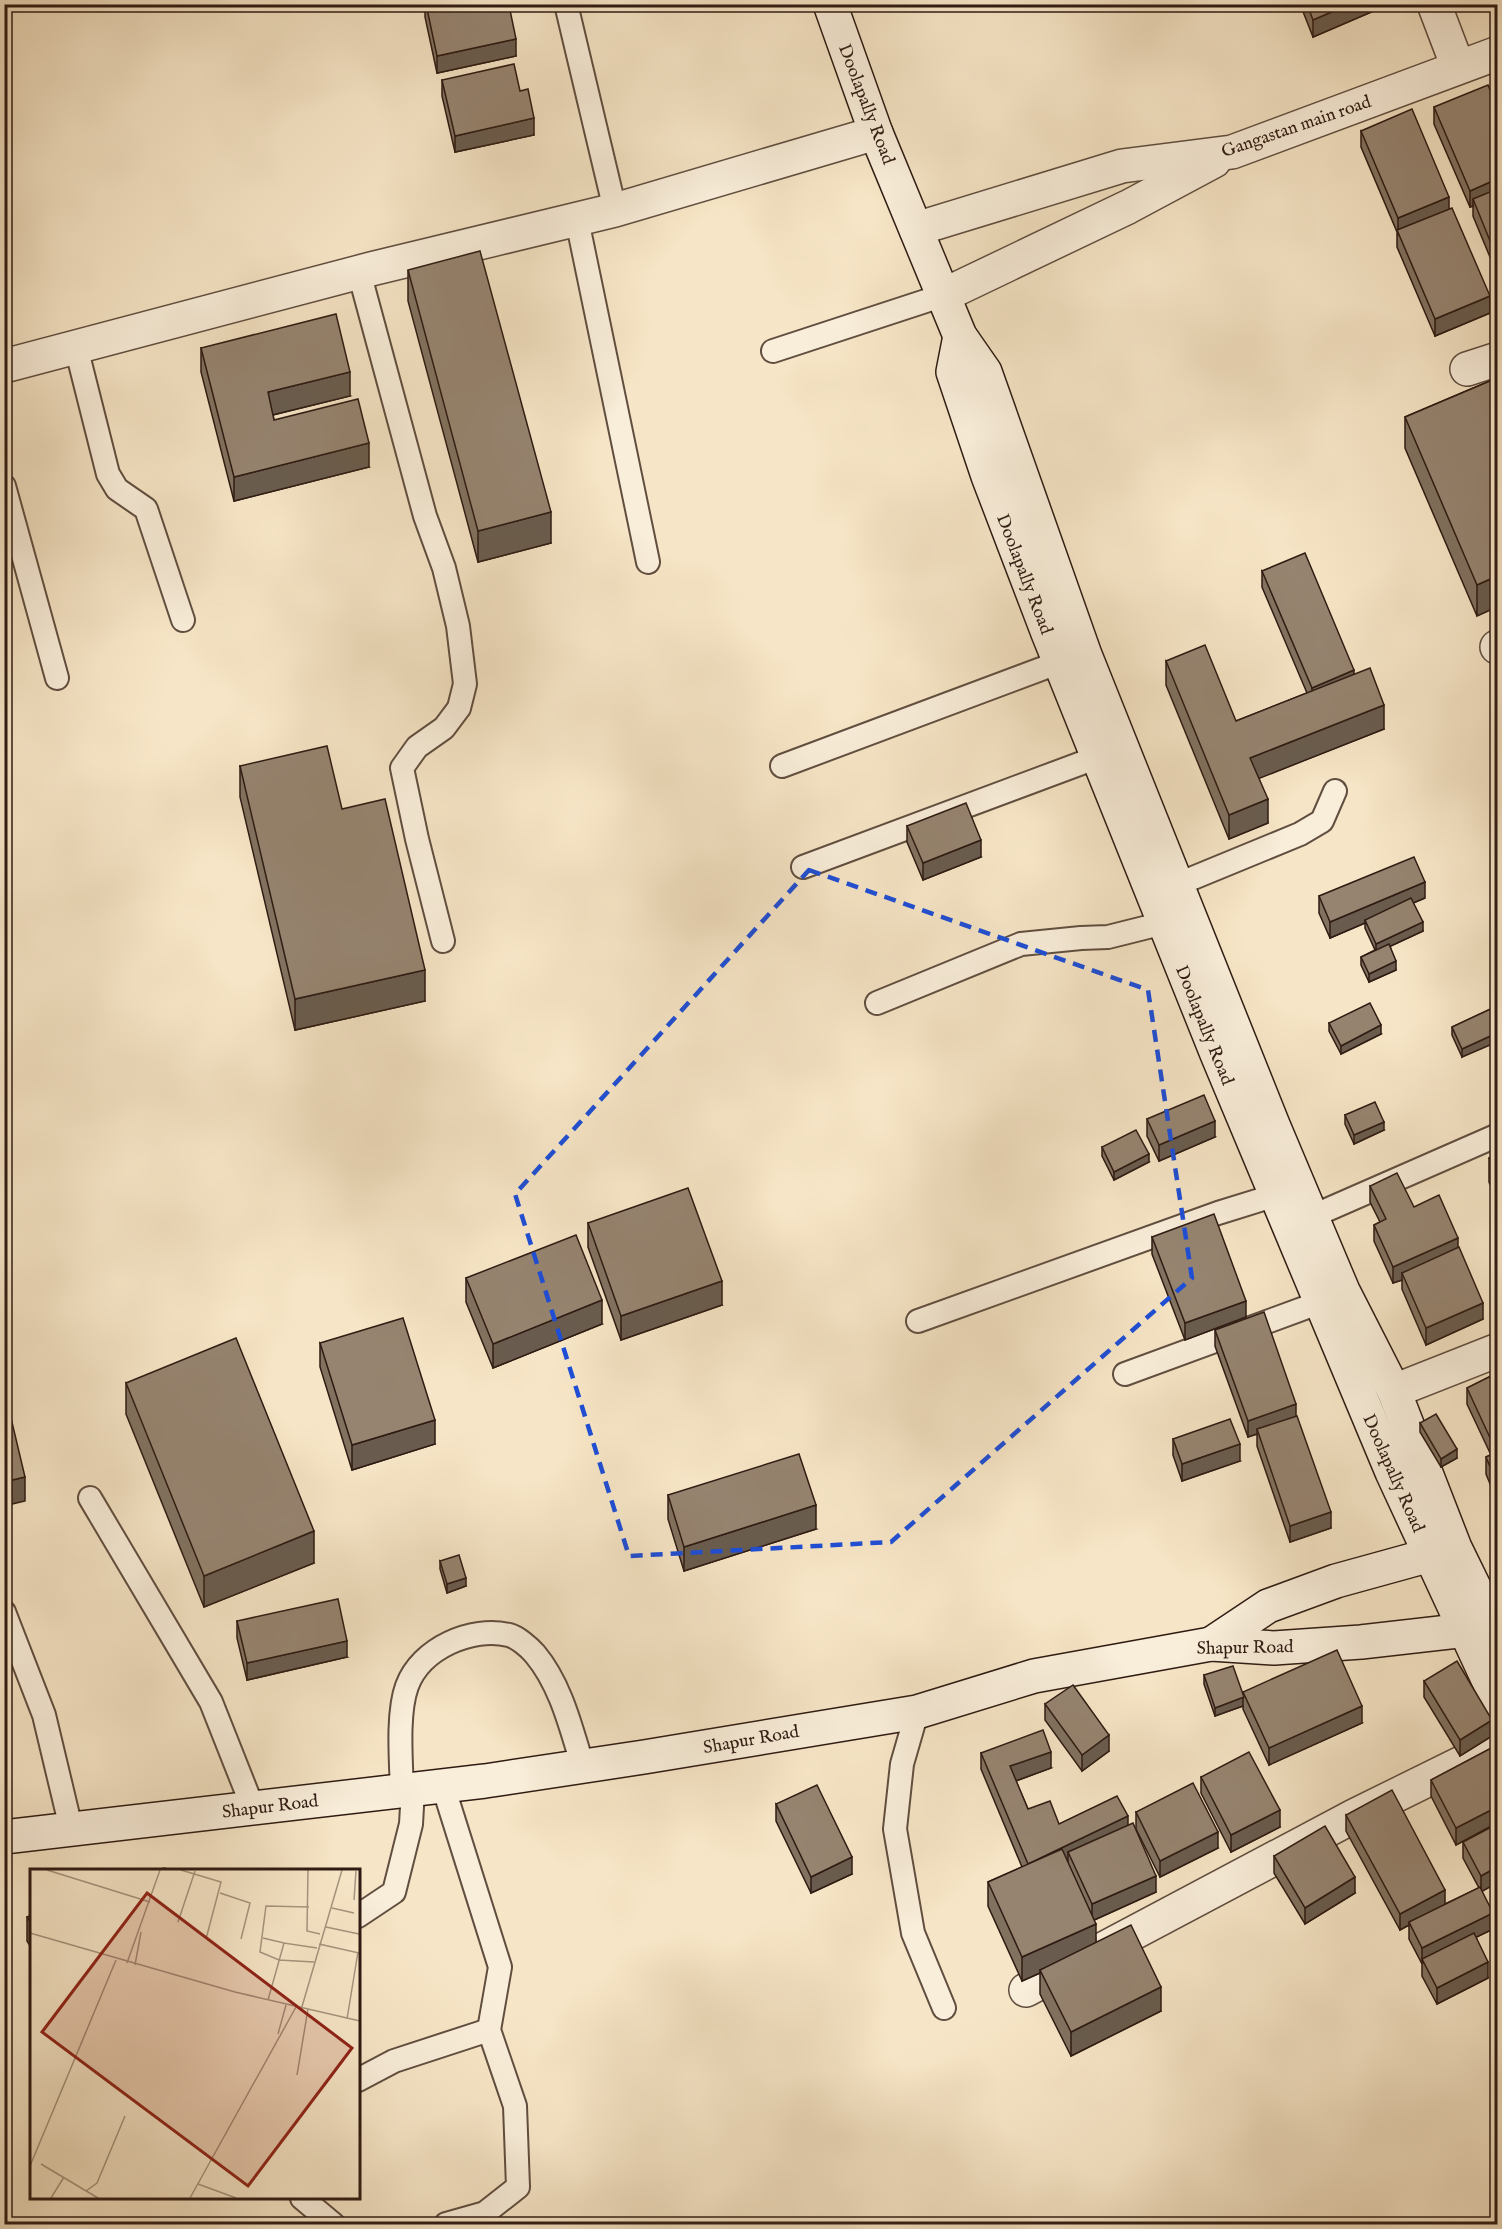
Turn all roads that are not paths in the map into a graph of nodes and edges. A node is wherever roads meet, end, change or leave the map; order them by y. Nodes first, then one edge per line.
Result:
1 (566, 4) edge
2 (830, 4) edge
3 (1434, 4) edge
4 (1497, 53) edge
5 (1458, 68) junction
6 (876, 133) junction
7 (1232, 152) junction
8 (615, 210) junction
9 (577, 220) junction
10 (916, 229) junction
11 (358, 272) junction
12 (944, 295) junction
13 (960, 336) junction
14 (76, 347) junction
15 (773, 351) dead end
16 (1497, 358) edge
17 (4, 366) edge
18 (1467, 369) dead end
19 (4, 486) edge
20 (648, 562) dead end
21 (183, 620) dead end
22 (1060, 662) junction
23 (57, 678) dead end
24 (1098, 757) junction
25 (782, 766) dead end
26 (1335, 791) dead end
27 (803, 867) dead end
28 (1176, 885) junction
29 (1164, 922) junction
30 (443, 941) dead end
31 (878, 1003) dead end
32 (1497, 1135) edge
33 (1276, 1195) junction
34 (1313, 1216) junction
35 (1321, 1302) junction
36 (918, 1321) dead end
37 (1497, 1350) edge
38 (1125, 1374) dead end
39 (1394, 1391) junction
40 (90, 1498) dead end
41 (1443, 1552) junction
42 (4, 1612) edge
43 (1486, 1631) edge
44 (1211, 1644) junction
45 (1494, 1686) edge
46 (917, 1712) junction
47 (1497, 1745) edge
48 (583, 1767) junction
49 (419, 1788) junction
50 (253, 1808) junction
51 (71, 1828) junction
52 (4, 1837) edge
53 (360, 1915) edge
54 (1026, 1990) dead end
55 (944, 2008) dead end
56 (489, 2030) junction
57 (360, 2079) edge
58 (303, 2199) edge
59 (333, 2224) edge
60 (446, 2224) edge

1 - 8 lane
2 - 6 street, Doolapally Road
3 - 5 street
4 - 5 street, Gangastan main road
5 - 7 street, Gangastan main road
6 - 8 street
6 - 10 street, Doolapally Road
7 - 10 street, Gangastan main road
7 - 12 street
8 - 9 street
9 - 11 street
9 - 20 lane
10 - 12 street, Doolapally Road
11 - 14 street
11 - 30 lane
12 - 13 street, Doolapally Road
12 - 15 lane
13 - 22 street, Doolapally Road
13 - 28 street, Doolapally Road
14 - 17 street
14 - 21 lane
16 - 18 street
19 - 23 lane
22 - 24 street, Doolapally Road
22 - 25 lane
24 - 27 lane
24 - 29 street, Doolapally Road
26 - 28 lane
28 - 34 street, Doolapally Road
29 - 31 lane
29 - 33 street, Doolapally Road
32 - 34 lane
33 - 35 street, Doolapally Road
33 - 36 lane
34 - 39 street, Doolapally Road
35 - 38 lane
35 - 41 street, Doolapally Road
37 - 39 street
39 - 41 street, Doolapally Road
40 - 50 lane
41 - 43 street, Doolapally Road
41 - 44 street
42 - 51 lane
43 - 44 street, Shapur Road
43 - 45 street, Doolapally Road
44 - 46 street, Shapur Road
46 - 48 street, Shapur Road
46 - 55 lane
47 - 54 street
48 - 49 street, Shapur Road
48 - 49 lane
49 - 50 street, Shapur Road
49 - 53 lane
49 - 56 lane
50 - 51 street, Shapur Road
51 - 52 street, Shapur Road
56 - 57 lane
56 - 60 lane
58 - 59 lane

